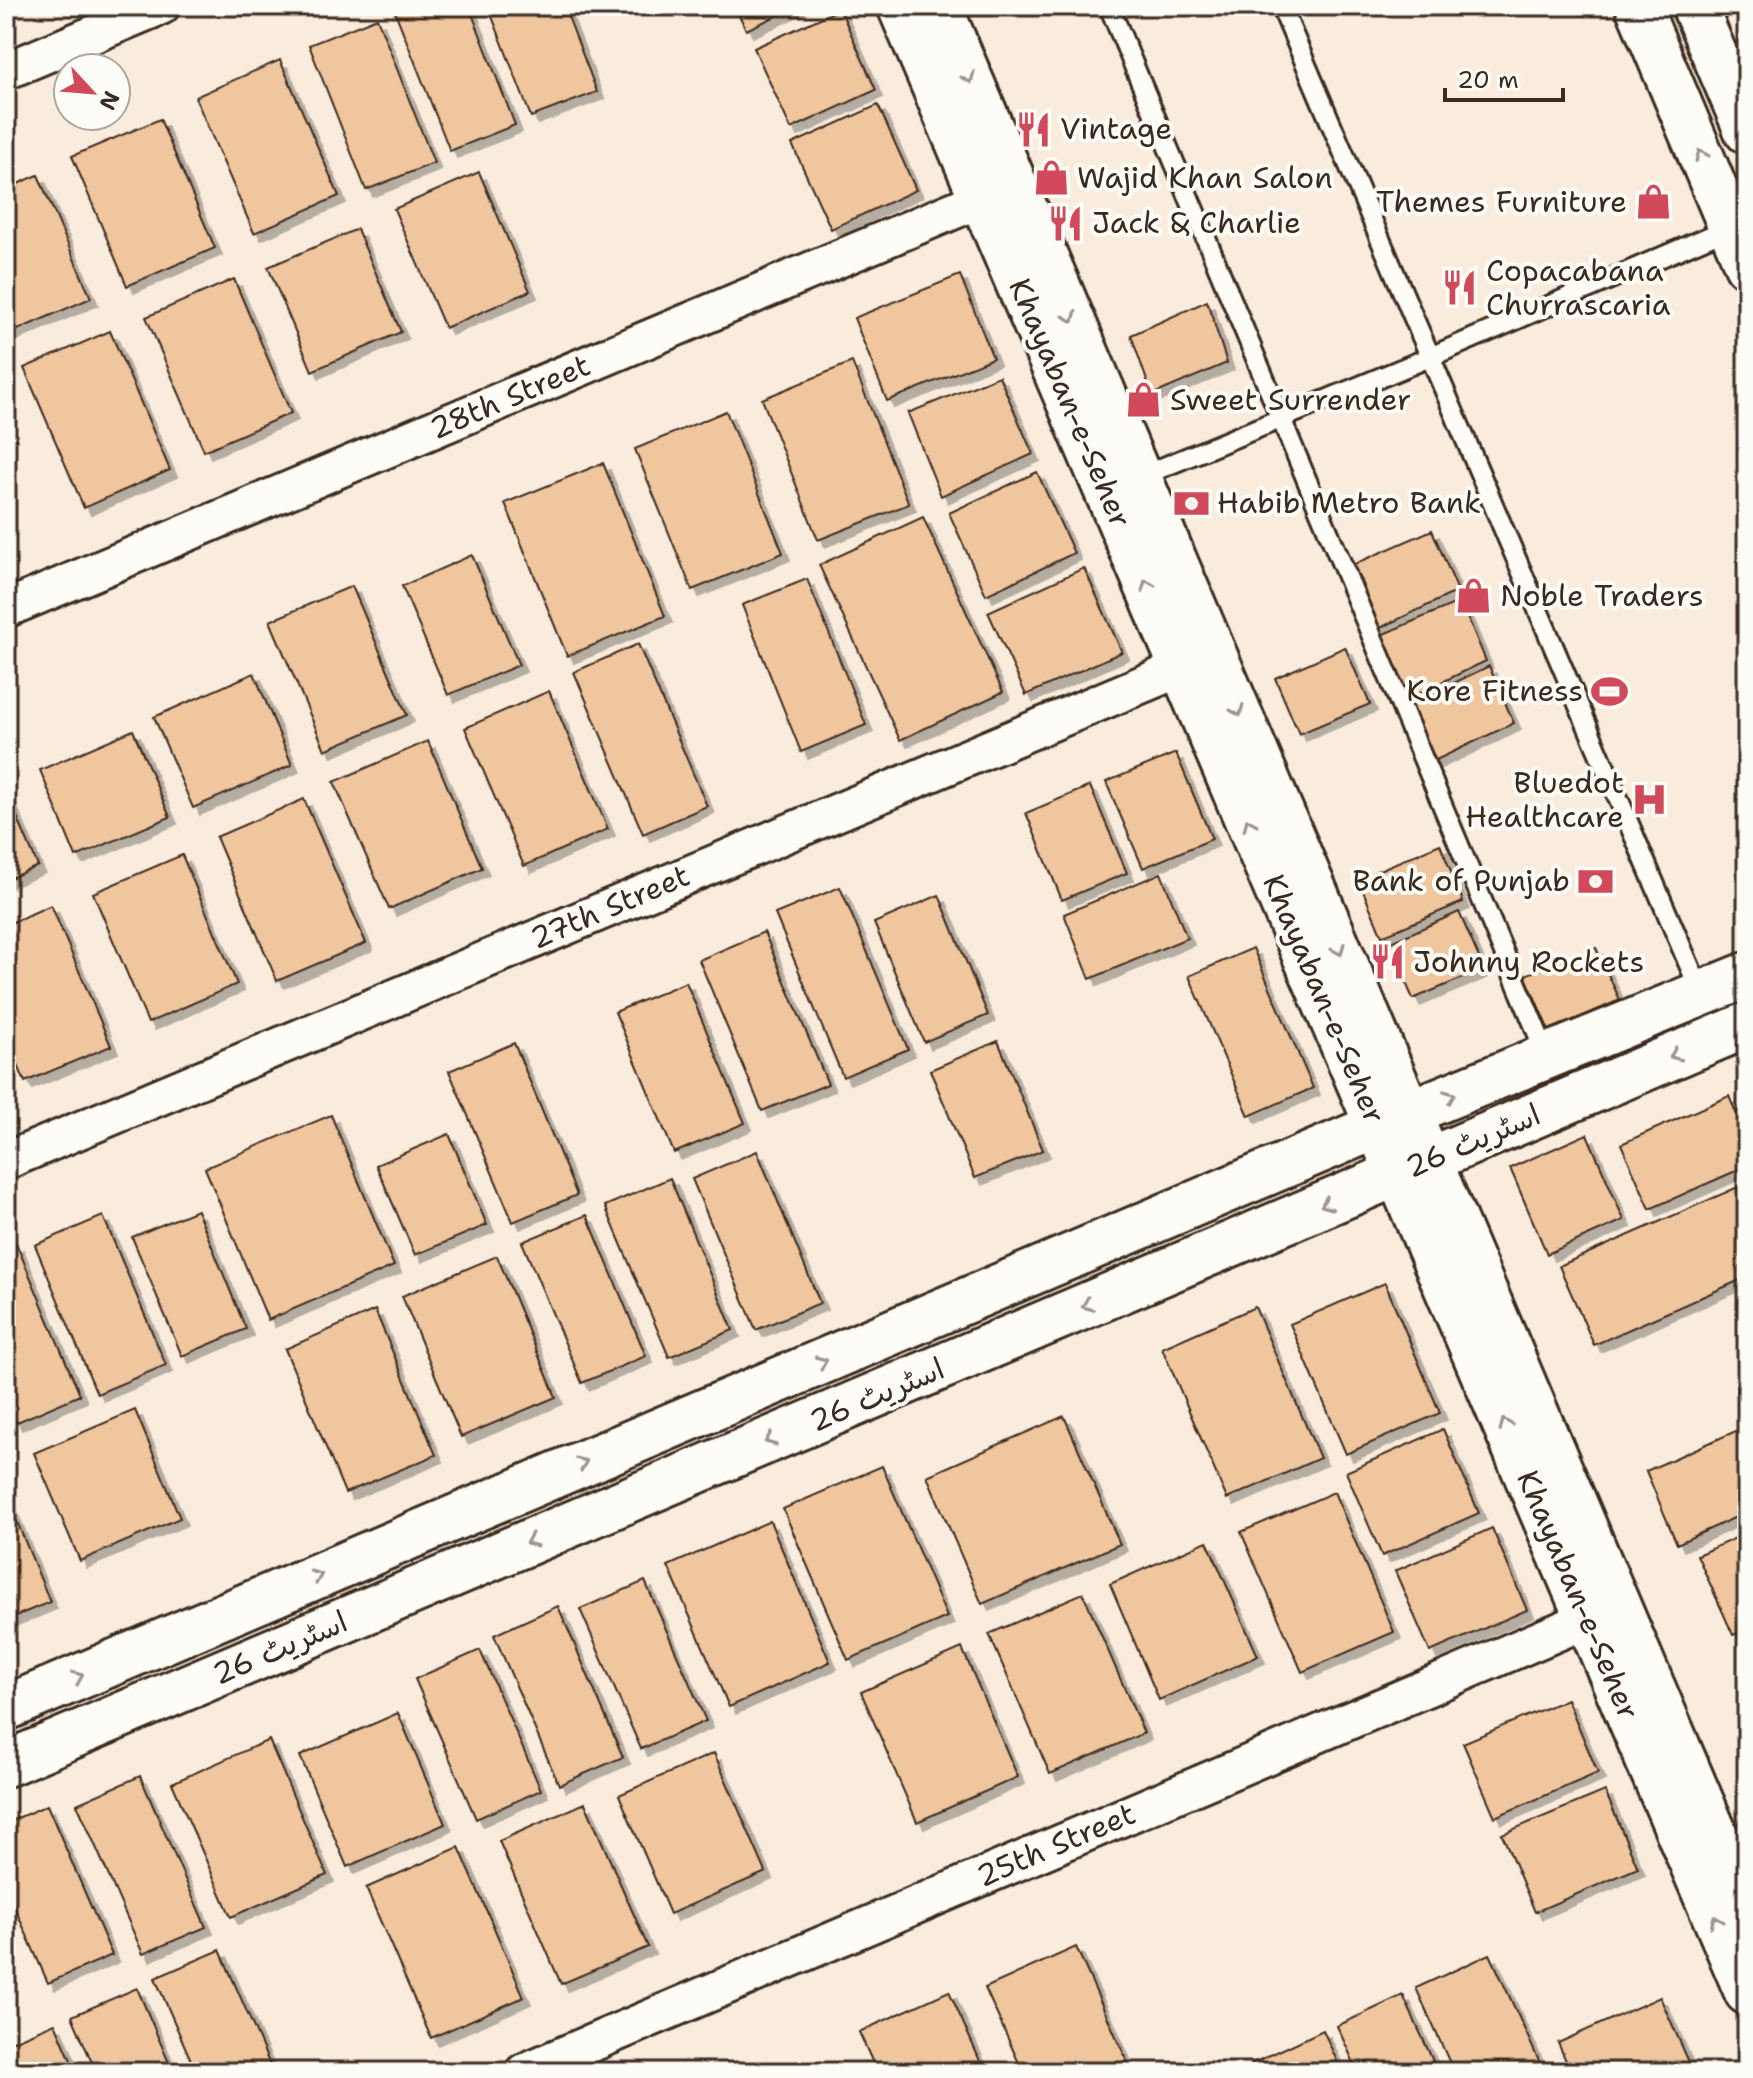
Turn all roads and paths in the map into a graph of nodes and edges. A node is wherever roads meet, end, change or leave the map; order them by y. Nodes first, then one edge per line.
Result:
1 (161, 6) edge
2 (900, 6) edge
3 (939, 6) edge
4 (1109, 6) edge
5 (1281, 6) edge
6 (1638, 6) edge
7 (1694, 6) edge
8 (6, 71) edge
9 (1747, 131) edge
10 (998, 192) junction
11 (1739, 246) edge
12 (1430, 357) junction
13 (1281, 418) junction
14 (1122, 483) junction
15 (6, 609) edge
16 (1198, 661) junction
17 (1747, 975) edge
18 (1719, 1016) edge
19 (1547, 1056) junction
20 (1393, 1119) junction
21 (6, 1161) edge
22 (1414, 1167) junction
23 (1588, 1619) junction
24 (6, 1708) edge
25 (6, 1764) edge
26 (1747, 1910) edge
27 (1747, 1992) edge
28 (524, 2072) edge

1 - 8 street
2 - 10 main road, Khayaban-e-Seher
3 -> 10 main road, Khayaban-e-Seher
4 - 13 lane
5 - 12 lane
11 -> 6 main road
7 - 9 main road
10 - 14 main road, Khayaban-e-Seher
10 - 15 street, 28th Street
11 - 12 lane
12 - 13 lane
12 - 18 lane
13 - 14 lane
13 - 19 lane
14 - 16 main road, Khayaban-e-Seher
16 - 20 main road, Khayaban-e-Seher
16 - 21 street, 27th Street
17 - 18 main road, اسٹریٹ 26
18 - 19 main road, اسٹریٹ 26
18 -> 22 main road, اسٹریٹ 26
20 -> 19 main road, اسٹریٹ 26
20 - 22 main road, Khayaban-e-Seher
24 -> 20 main road, اسٹریٹ 26
23 -> 22 main road, Khayaban-e-Seher
22 -> 25 main road, اسٹریٹ 26
22 - 26 main road, Khayaban-e-Seher
27 -> 23 main road, Khayaban-e-Seher
23 - 28 street, 25th Street

